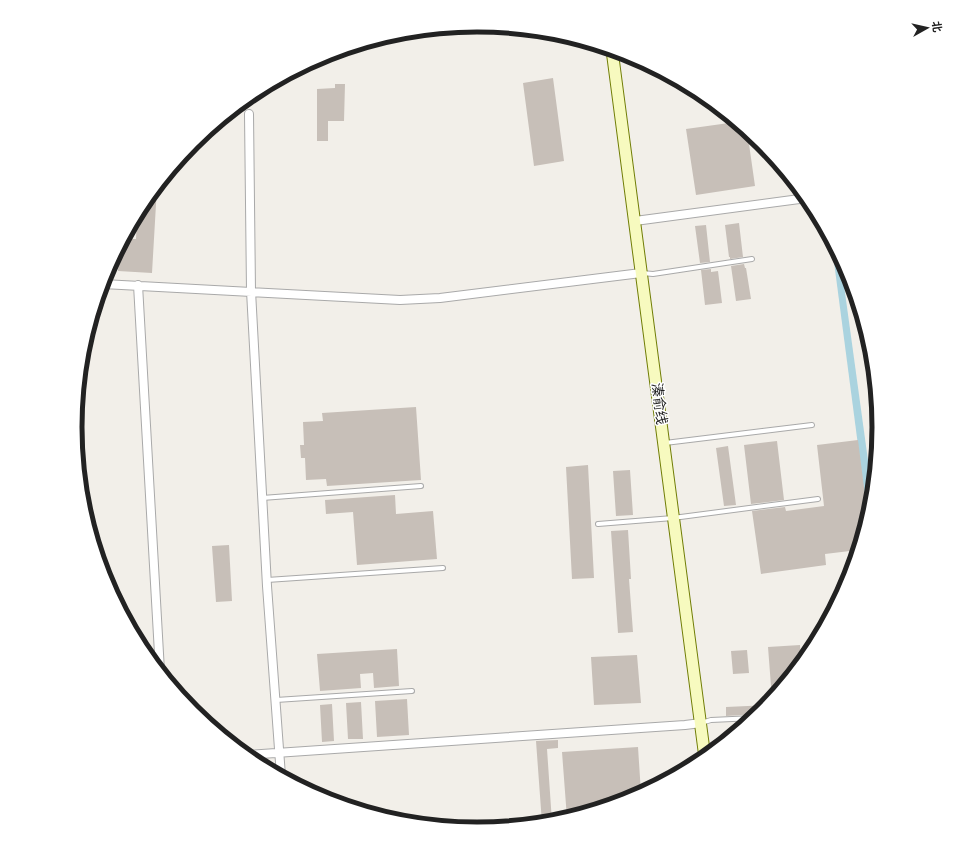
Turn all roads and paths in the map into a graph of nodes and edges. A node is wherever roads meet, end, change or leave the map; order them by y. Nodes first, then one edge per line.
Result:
1 (613, 56) edge
2 (249, 114) dead end
3 (800, 199) edge
4 (635, 221) junction
5 (752, 259) dead end
6 (641, 273) junction
7 (110, 283) edge
8 (138, 285) junction
9 (251, 291) junction
10 (812, 425) dead end
11 (663, 443) junction
12 (421, 486) dead end
13 (262, 498) junction
14 (818, 499) dead end
15 (673, 518) junction
16 (598, 524) dead end
17 (443, 568) dead end
18 (267, 580) junction
19 (159, 661) edge
20 (412, 691) dead end
21 (276, 700) junction
22 (744, 718) edge
23 (701, 723) junction
24 (703, 750) edge
25 (280, 752) junction
26 (257, 754) edge
27 (281, 769) edge

1 - 4 main road, 溱俞线
2 - 9 street
3 - 4 street
4 - 6 main road, 溱俞线
5 - 6 lane
6 - 9 street
6 - 11 main road, 溱俞线
7 - 8 street
8 - 9 street
8 - 19 street
9 - 13 street
10 - 11 lane
11 - 15 main road, 溱俞线
12 - 13 lane
13 - 18 street
14 - 15 lane
15 - 16 lane
15 - 23 main road, 溱俞线
17 - 18 lane
18 - 21 street
20 - 21 lane
21 - 25 street
22 - 23 lane
23 - 24 main road, 溱俞线
23 - 25 street
25 - 26 street
25 - 27 street

